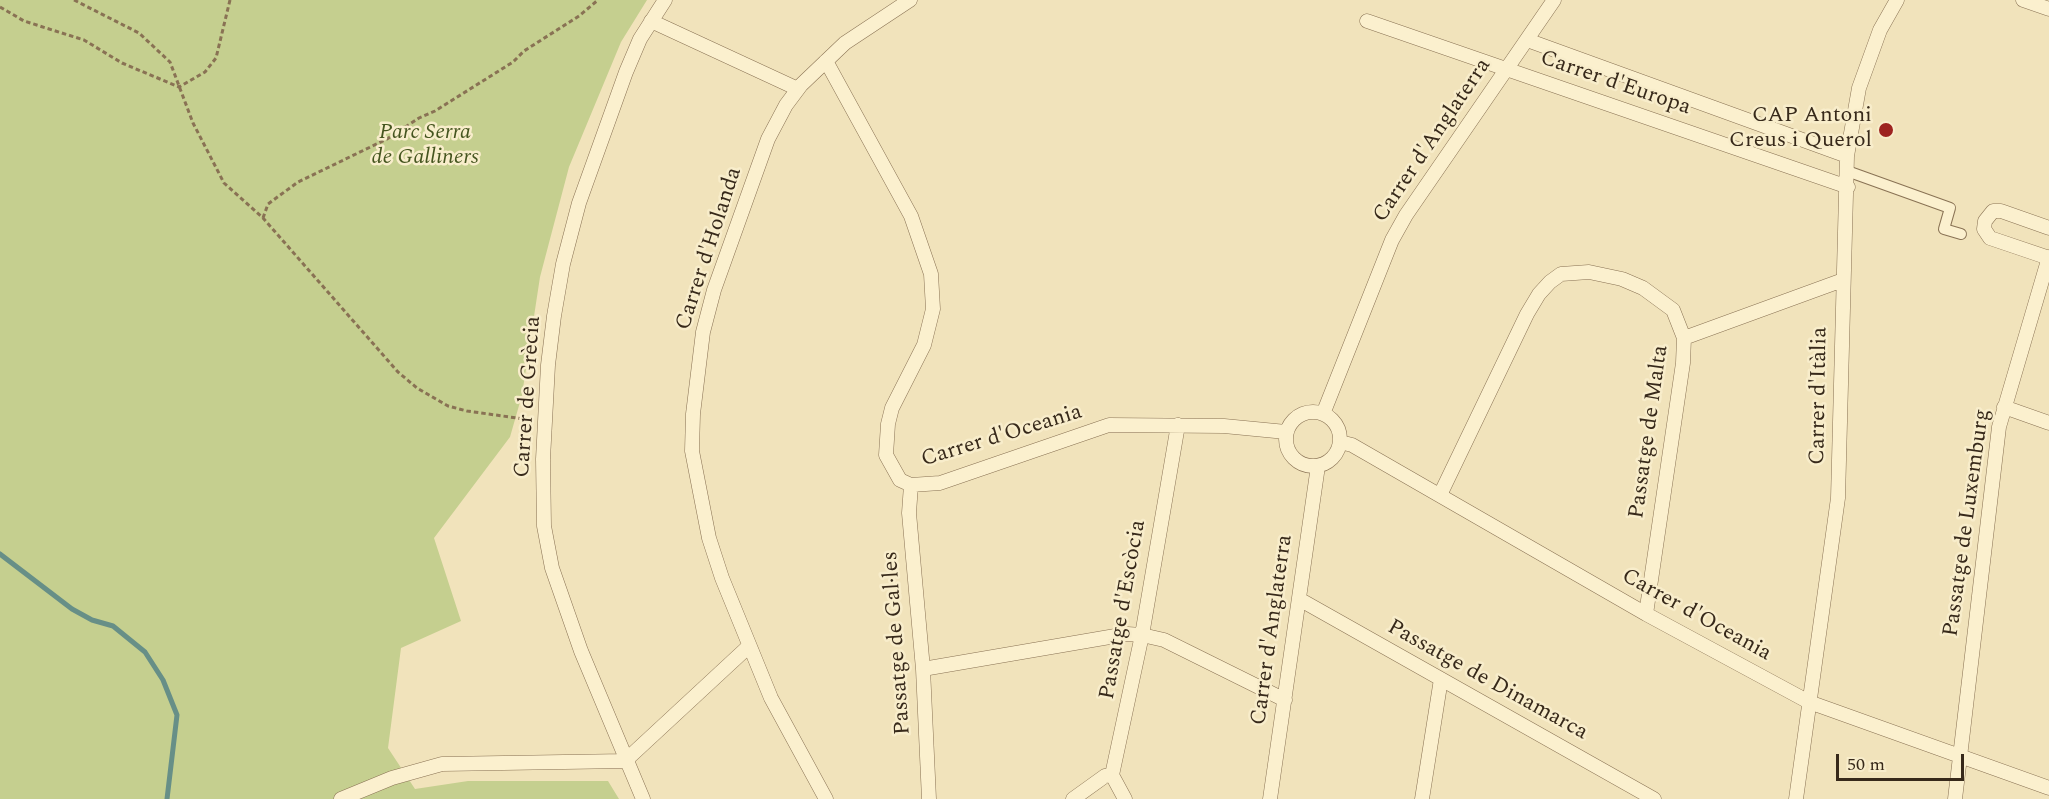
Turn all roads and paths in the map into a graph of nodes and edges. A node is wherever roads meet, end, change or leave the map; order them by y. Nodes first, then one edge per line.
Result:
1 (74, 0) edge
2 (230, 0) edge
3 (598, 0) edge
4 (665, 0) edge
5 (910, 0) edge
6 (1554, 0) edge
7 (1897, 0) edge
8 (2030, 1) edge
9 (0, 7) edge
10 (2049, 9) edge
11 (651, 21) junction
12 (1367, 21) dead end
13 (1527, 40) junction
14 (826, 61) junction
15 (1507, 68) junction
16 (179, 87) junction
17 (798, 89) junction
18 (1847, 156) junction
19 (1847, 171) junction
20 (1848, 187) junction
21 (263, 218) junction
22 (2049, 228) edge
23 (1961, 234) dead end
24 (2049, 258) edge
25 (1843, 280) junction
26 (1684, 338) junction
27 (2004, 407) junction
28 (1323, 414) junction
29 (545, 421) junction
30 (2049, 423) edge
31 (1178, 425) junction
32 (1286, 432) junction
33 (1340, 442) junction
34 (1318, 466) junction
35 (911, 484) junction
36 (1440, 495) junction
37 (1299, 599) junction
38 (1646, 614) junction
39 (1142, 635) junction
40 (748, 647) junction
41 (923, 669) junction
42 (1441, 679) junction
43 (1285, 700) junction
44 (1809, 702) junction
45 (1960, 756) junction
46 (625, 761) junction
47 (1112, 775) junction
48 (2049, 788) edge
49 (341, 799) edge
50 (643, 799) edge
51 (826, 799) edge
52 (929, 799) edge
53 (1073, 799) edge
54 (1125, 799) edge
55 (1270, 799) edge
56 (1422, 799) edge
57 (1654, 799) edge
58 (1796, 799) edge
59 (1955, 799) edge

1 - 16 path
2 - 16 path
3 - 21 path
4 - 11 street, Carrer de Grècia
5 - 14 street, Carrer d'Holanda
6 - 13 street, Carrer d'Anglaterra
7 - 18 street, Carrer d'Itàlia
8 - 10 street
9 - 16 path
11 - 17 street
11 - 29 street, Carrer de Grècia
12 - 15 street, Carrer d'Europa
13 - 15 street, Carrer d'Anglaterra
13 - 18 street, Carrer d'Europa
14 - 17 street, Carrer d'Holanda
14 - 35 street, Carrer d'Oceania
15 - 20 street, Carrer d'Europa
15 - 28 street, Carrer d'Anglaterra
16 - 21 path
17 - 40 street, Carrer d'Holanda
18 - 19 street, Carrer d'Itàlia
19 - 20 street, Carrer d'Itàlia
19 - 23 street
20 - 25 street, Carrer d'Itàlia
21 - 29 path
22 - 24 street
24 - 27 street, Passatge de Luxemburg
25 - 26 street
25 - 44 street, Carrer d'Itàlia
26 - 36 street, Passatge de Malta
26 - 38 street, Passatge de Malta
27 - 30 street
27 - 45 street, Passatge de Luxemburg
28 - 32 street
28 - 33 street
29 - 46 street, Carrer de Grècia
31 - 32 street, Carrer d'Oceania
31 - 35 street, Carrer d'Oceania
31 - 39 street, Passatge d'Escòcia
32 - 34 street
33 - 34 street
33 - 36 street, Carrer d'Oceania
34 - 37 street, Carrer d'Anglaterra
35 - 41 street, Passatge de Gal·les
36 - 38 street, Carrer d'Oceania
37 - 42 street, Passatge de Dinamarca
37 - 43 street, Carrer d'Anglaterra
38 - 44 street, Carrer d'Oceania
39 - 41 street
39 - 43 street
39 - 47 street, Passatge d'Escòcia
40 - 46 street
40 - 51 street, Carrer d'Holanda
41 - 52 street, Passatge de Gal·les
42 - 56 street
42 - 57 street, Passatge de Dinamarca
43 - 55 street, Carrer d'Anglaterra
44 - 45 street, Carrer d'Oceania
44 - 58 street, Carrer d'Itàlia
45 - 48 street, Carrer d'Oceania
45 - 59 street, Passatge de Luxemburg
46 - 49 street
46 - 50 street, Carrer de Grècia
47 - 53 street
47 - 54 street

